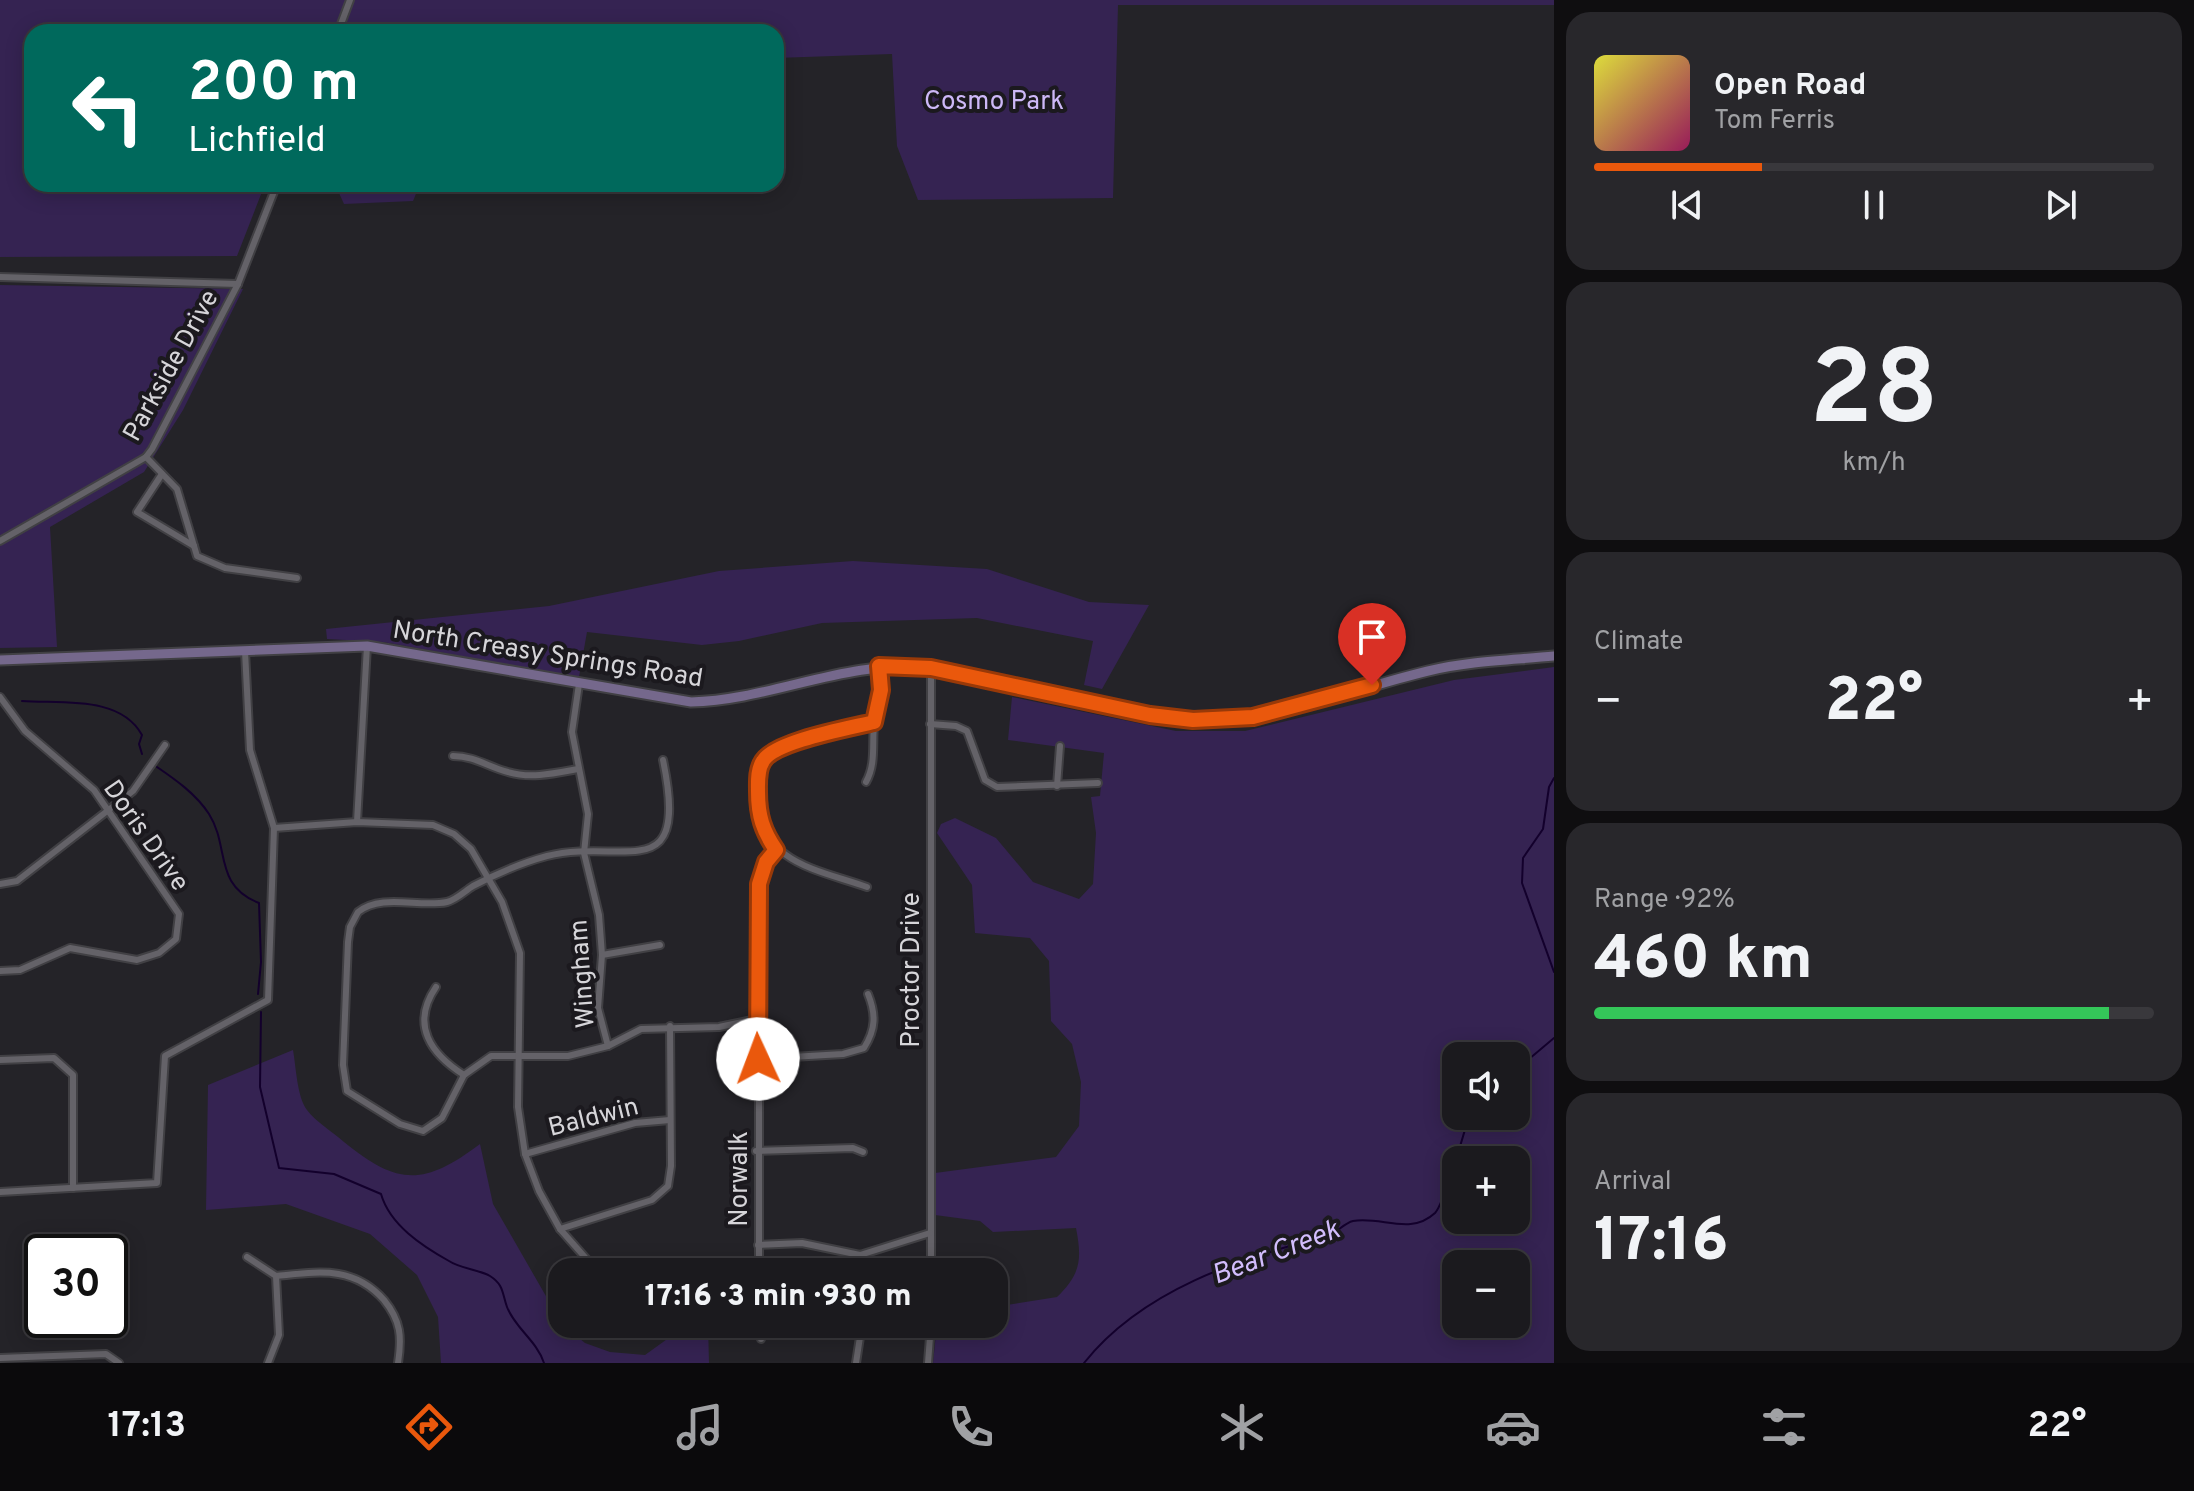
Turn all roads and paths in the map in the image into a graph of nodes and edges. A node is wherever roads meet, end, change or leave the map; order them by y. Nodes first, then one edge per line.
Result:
1 (350, 0) edge
2 (341, 24) edge
3 (274, 192) edge
4 (0, 277) edge
5 (238, 284) junction
6 (146, 457) junction
7 (162, 474) junction
8 (0, 541) edge
9 (194, 546) junction
10 (297, 578) dead end
11 (367, 646) junction
12 (245, 651) junction
13 (1554, 656) edge
14 (0, 660) edge
15 (879, 666) junction
16 (931, 668) junction
17 (579, 684) junction
18 (0, 697) edge
19 (874, 722) junction
20 (930, 724) junction
21 (165, 745) dead end
22 (1060, 746) dead end
23 (453, 756) dead end
24 (663, 760) dead end
25 (578, 769) junction
26 (866, 782) dead end
27 (1098, 783) dead end
28 (1057, 786) junction
29 (107, 812) junction
30 (357, 822) junction
31 (274, 828) junction
32 (776, 850) junction
33 (584, 853) junction
34 (488, 878) junction
35 (0, 884) edge
36 (867, 887) dead end
37 (660, 945) dead end
38 (602, 955) junction
39 (0, 971) edge
40 (436, 987) dead end
41 (868, 994) dead end
42 (757, 1019) junction
43 (670, 1026) junction
44 (608, 1046) junction
45 (517, 1056) junction
46 (758, 1059) junction
47 (0, 1060) edge
48 (464, 1075) junction
49 (670, 1120) junction
50 (756, 1151) junction
51 (863, 1152) dead end
52 (525, 1154) junction
53 (73, 1188) junction
54 (0, 1192) edge
55 (560, 1229) junction
56 (930, 1233) junction
57 (758, 1245) junction
58 (860, 1255) joint
59 (247, 1257) dead end
60 (586, 1258) edge
61 (758, 1258) edge
62 (931, 1258) edge
63 (276, 1276) junction
64 (860, 1338) edge
65 (930, 1338) edge
66 (0, 1358) edge
67 (119, 1363) edge
68 (268, 1363) edge
69 (398, 1363) edge
70 (856, 1363) edge
71 (928, 1363) edge

1 - 2 street
3 - 5 street, Parkside Drive
4 - 5 street
5 - 6 street, Parkside Drive
6 - 7 street
6 - 8 street, Parkside Drive
7 - 9 street
7 - 9 street
9 - 10 street
11 - 12 street, North Creasy Springs Road
11 - 17 street, North Creasy Springs Road
11 - 30 street
12 - 14 street, North Creasy Springs Road
12 - 31 street
13 - 16 street, North Creasy Springs Road
15 - 16 street, North Creasy Springs Road
15 - 17 street, North Creasy Springs Road
15 - 19 street
16 - 20 street, Proctor Drive
17 - 25 street, Wingham
18 - 29 street, Doris Drive
19 - 26 street
19 - 32 street
20 - 28 street
20 - 56 street, Proctor Drive
21 - 29 street
22 - 28 street
23 - 25 street
24 - 33 street
25 - 33 street, Wingham
27 - 28 street
29 - 35 street
29 - 39 street, Doris Drive
30 - 31 street
30 - 34 street
31 - 53 street
32 - 36 street
32 - 42 street, Norwalk
33 - 34 street
33 - 38 street, Wingham
34 - 45 street
34 - 48 street
37 - 38 street
38 - 44 street, Wingham
40 - 48 street
41 - 46 street
42 - 43 street
42 - 46 street, Norwalk
43 - 44 street
43 - 49 street
44 - 45 street
45 - 48 street
45 - 52 street
46 - 50 street, Norwalk
47 - 53 street
49 - 52 street, Baldwin
49 - 55 street
50 - 51 street
50 - 57 street, Norwalk
52 - 55 street
53 - 54 street
55 - 60 street
56 - 58 street
56 - 62 street, Proctor Drive
57 - 58 street
57 - 61 street, Norwalk
59 - 63 street
63 - 68 street
63 - 69 street
64 - 70 street
65 - 71 street
66 - 67 street

